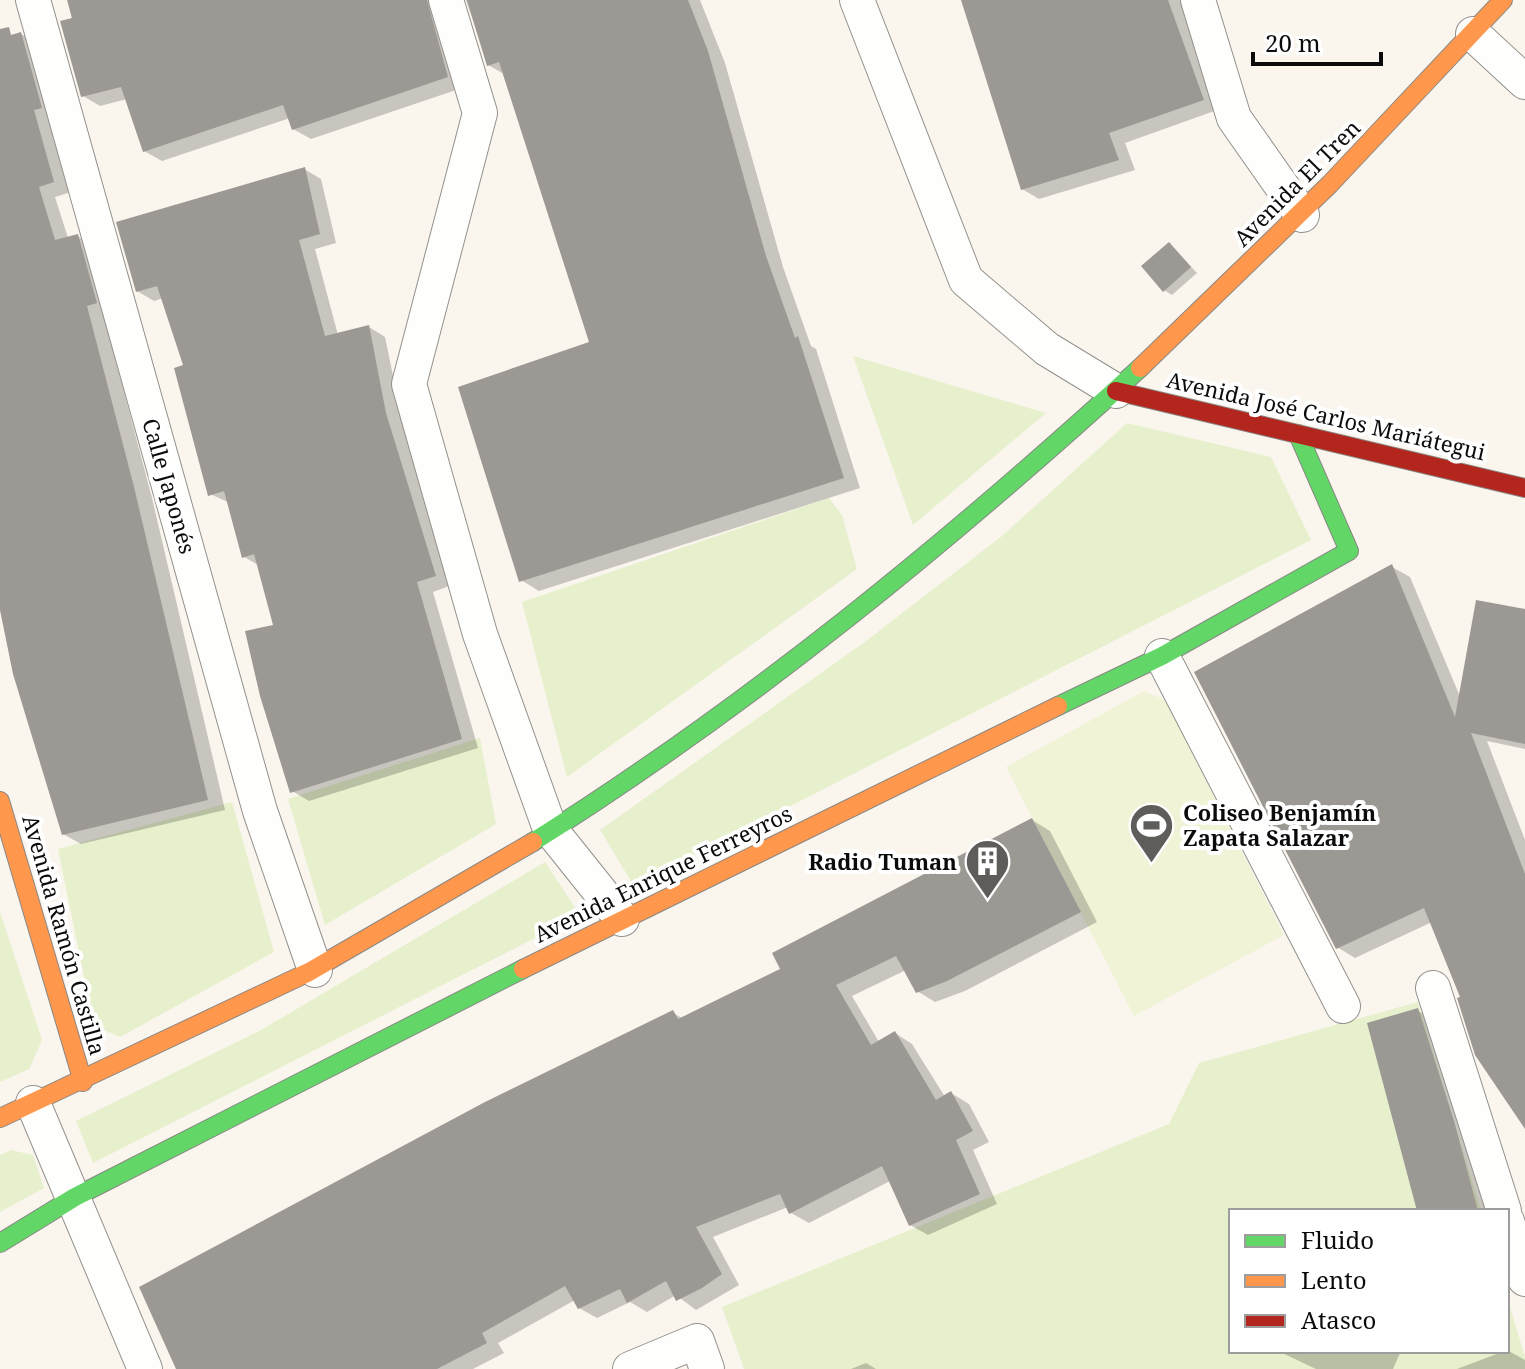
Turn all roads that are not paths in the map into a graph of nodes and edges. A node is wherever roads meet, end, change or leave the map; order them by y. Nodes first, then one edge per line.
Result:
1 (33, 0) edge
2 (446, 0) edge
3 (857, 0) edge
4 (1198, 0) edge
5 (1503, 0) edge
6 (1473, 34) junction
7 (1525, 82) edge
8 (1302, 215) junction
9 (1116, 391) junction
10 (1298, 434) junction
11 (1520, 481) edge
12 (1162, 656) junction
13 (0, 801) edge
14 (550, 829) junction
15 (622, 919) junction
16 (315, 970) junction
17 (1433, 988) dead end
18 (1343, 1006) dead end
19 (83, 1082) junction
20 (33, 1103) junction
21 (0, 1118) edge
22 (75, 1197) junction
23 (1503, 1209) edge
24 (1509, 1227) edge
25 (0, 1243) edge
26 (1525, 1279) edge
27 (145, 1369) edge
28 (630, 1369) edge
29 (707, 1369) edge

1 - 16 street, Calle Japonés
2 - 14 street
3 - 9 street
4 - 8 street
5 - 6 main road, Avenida El Tren
6 - 7 street
6 - 8 main road, Avenida El Tren
8 - 9 main road, Avenida El Tren
9 - 10 main road, Avenida José Carlos Mariátegui
9 - 14 main road, Avenida El Tren
10 - 11 main road, Avenida José Carlos Mariátegui
10 - 12 main road, Avenida Enrique Ferreyros
12 - 15 main road, Avenida Enrique Ferreyros
12 - 18 street
13 - 19 main road, Avenida Ramón Castilla
14 - 15 street
14 - 16 main road, Avenida El Tren
15 - 22 main road, Avenida Enrique Ferreyros
16 - 19 main road, Avenida El Tren
17 - 23 street
19 - 20 main road, Avenida El Tren
20 - 21 main road, Avenida El Tren
20 - 22 street
22 - 25 main road, Avenida Enrique Ferreyros
22 - 27 street
24 - 26 street
28 - 29 street

